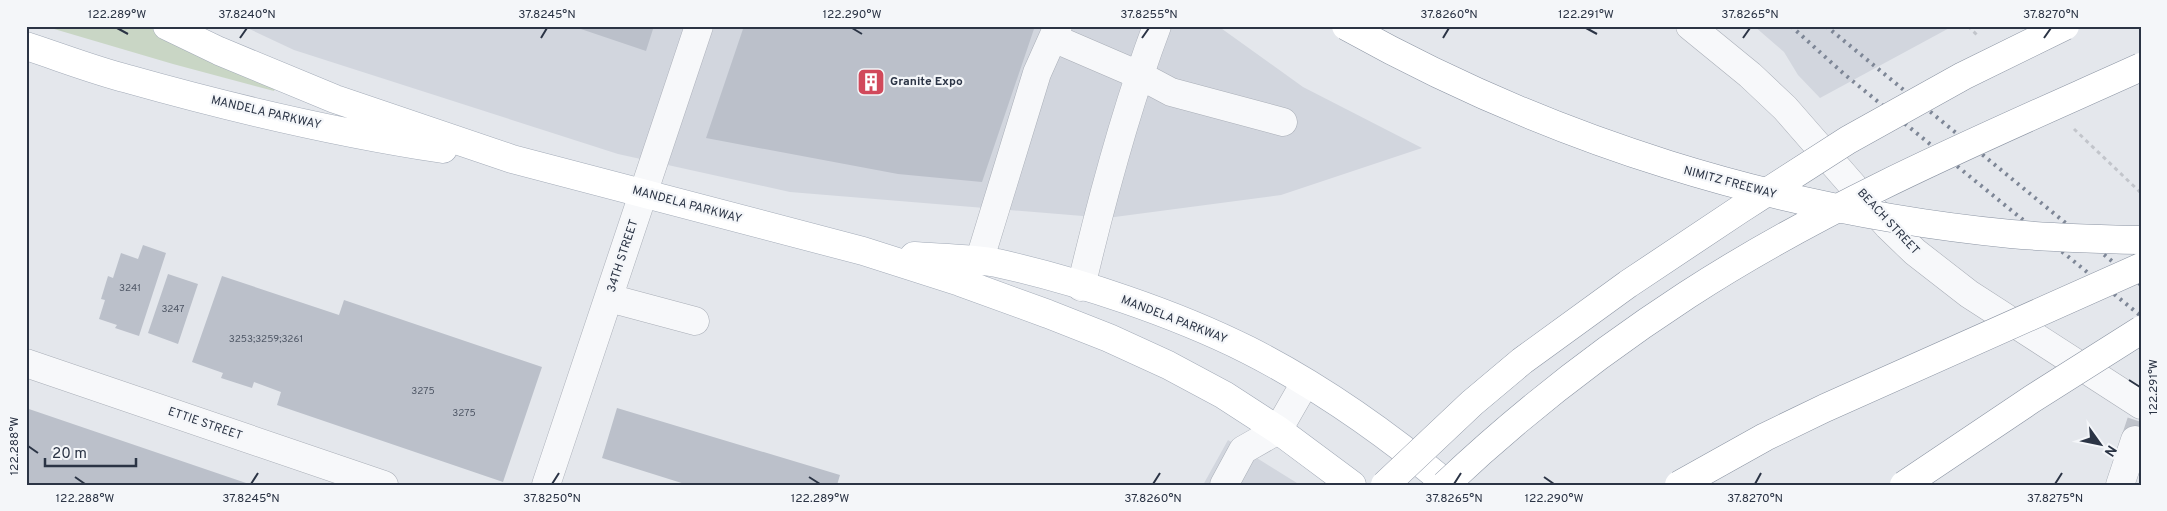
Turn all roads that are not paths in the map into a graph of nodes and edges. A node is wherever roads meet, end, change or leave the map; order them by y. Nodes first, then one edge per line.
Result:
1 (167, 26) edge
2 (699, 26) edge
3 (1157, 26) edge
4 (1346, 26) edge
5 (1690, 26) edge
6 (2065, 26) edge
7 (1056, 32) edge
8 (26, 46) edge
9 (2141, 67) edge
10 (1139, 75) junction
11 (1283, 122) dead end
12 (512, 158) junction
13 (643, 194) junction
14 (2141, 240) edge
15 (863, 251) junction
16 (979, 262) junction
17 (2141, 268) edge
18 (1081, 287) junction
19 (609, 298) junction
20 (695, 322) dead end
21 (2141, 330) edge
22 (26, 363) edge
23 (1305, 383) junction
24 (2141, 405) edge
25 (1278, 430) junction
26 (2135, 440) tunnel mouth
27 (384, 485) edge
28 (546, 485) edge
29 (1224, 485) edge
30 (1352, 485) edge
31 (1385, 485) edge
32 (1447, 485) edge
33 (1679, 485) edge
34 (1904, 485) edge
35 (2120, 485) edge

1 - 12 main road, MANDELA PARKWAY
2 - 13 street, 34TH STREET
3 - 10 street
4 - 14 main road, NIMITZ FREEWAY, bridge
5 - 24 street, BEACH STREET
6 - 31 main road, bridge
7 - 10 street
7 - 16 street
8 - 12 main road, MANDELA PARKWAY
9 - 32 main road, bridge
10 - 11 street
10 - 18 street
12 - 13 main road, MANDELA PARKWAY
13 - 15 main road, MANDELA PARKWAY
13 - 19 street, 34TH STREET
15 - 16 main road, MANDELA PARKWAY
15 - 25 main road, MANDELA PARKWAY
16 - 18 main road, MANDELA PARKWAY
17 - 33 main road, bridge
18 - 23 main road, MANDELA PARKWAY
19 - 20 street
19 - 28 street, 34TH STREET
21 - 34 main road, bridge
22 - 27 street, ETTIE STREET
23 - 25 street
23 - 32 main road, MANDELA PARKWAY
25 - 29 street
25 - 30 main road, MANDELA PARKWAY
26 - 35 street

